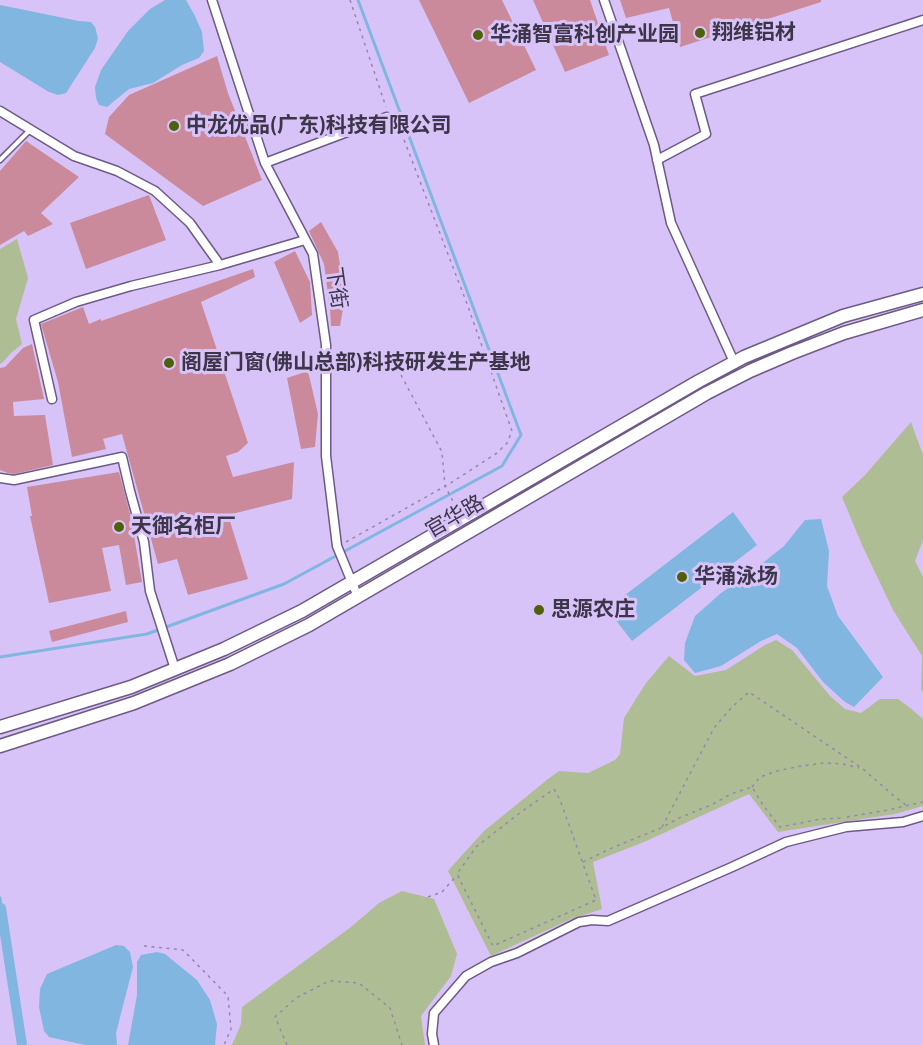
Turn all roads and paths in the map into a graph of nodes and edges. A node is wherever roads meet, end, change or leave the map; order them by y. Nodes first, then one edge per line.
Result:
1 (212, 0) edge
2 (350, 0) edge
3 (604, 0) edge
4 (923, 20) edge
5 (0, 111) edge
6 (390, 115) junction
7 (30, 129) junction
8 (0, 160) edge
9 (657, 160) junction
10 (265, 163) junction
11 (306, 240) junction
12 (220, 265) junction
13 (923, 294) edge
14 (923, 310) edge
15 (734, 362) junction
16 (401, 375) dead end
17 (52, 399) dead end
18 (0, 478) edge
19 (445, 486) junction
20 (462, 518) junction
21 (337, 546) junction
22 (351, 582) junction
23 (358, 597) junction
24 (175, 669) junction
25 (0, 727) edge
26 (0, 746) edge
27 (863, 769) junction
28 (752, 787) junction
29 (923, 802) edge
30 (907, 806) junction
31 (923, 816) edge
32 (661, 828) junction
33 (582, 862) junction
34 (458, 874) junction
35 (429, 897) dead end
36 (144, 946) dead end
37 (224, 1045) edge
38 (287, 1045) edge
39 (402, 1045) edge
40 (434, 1045) edge

1 - 10 street, 下街
2 - 6 path
3 - 9 street
4 - 9 street
5 - 7 street
6 - 10 street
6 - 19 path
7 - 8 lane
7 - 12 street
9 - 15 street
10 - 11 street, 下街
11 - 12 street
11 - 21 street, 下街
12 - 17 street
13 - 15 main road, 官华路
14 - 23 main road, 官华路
15 - 20 main road, 官华路
16 - 19 path
18 - 24 street
19 - 20 path
19 - 21 path
20 - 22 main road, 官华路
21 - 22 street, 下街
22 - 23 street, 下街
22 - 24 main road, 官华路
23 - 26 main road, 官华路
24 - 25 main road, 官华路
27 - 28 path
27 - 30 path
27 - 32 path
28 - 30 path
28 - 32 path
29 - 30 path
31 - 40 street
32 - 33 path
33 - 34 path
33 - 34 path
34 - 35 path
36 - 37 path
38 - 39 path

